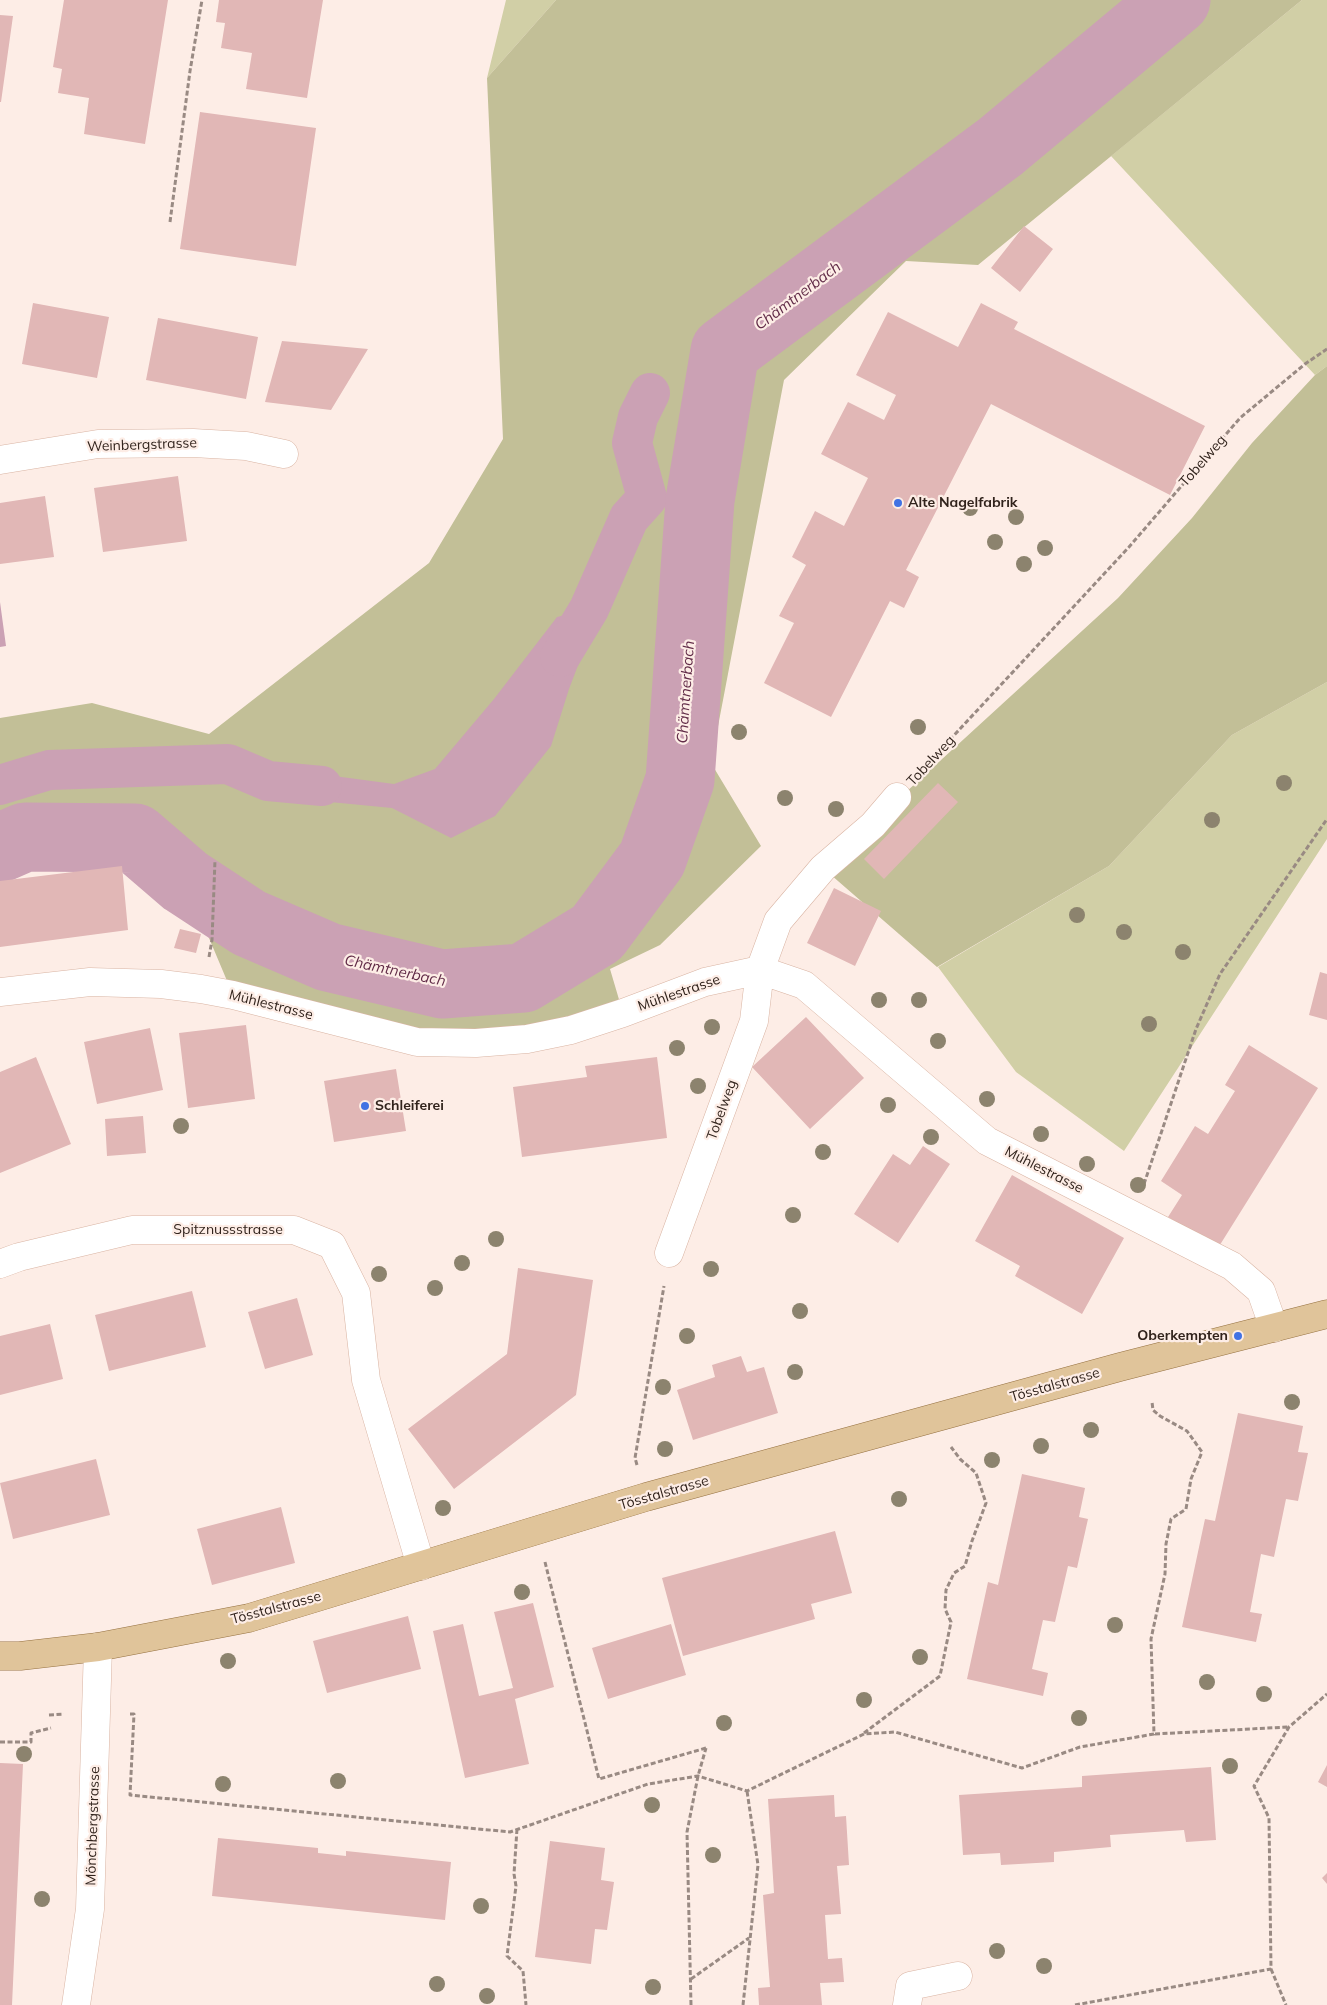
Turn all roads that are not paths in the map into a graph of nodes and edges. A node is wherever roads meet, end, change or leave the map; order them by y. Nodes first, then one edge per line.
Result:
1 (284, 454) dead end
2 (0, 460) edge
3 (897, 797) road end
4 (760, 970) junction
5 (0, 992) edge
6 (669, 1253) road end
7 (0, 1264) edge
8 (1327, 1314) edge
9 (1274, 1328) junction
10 (422, 1566) junction
11 (98, 1647) junction
12 (0, 1656) edge
13 (958, 1976) dead end
14 (76, 2005) edge
15 (907, 2005) edge

1 - 2 street, Weinbergstrasse
3 - 4 street, Tobelweg
4 - 5 street, Mühlestrasse
4 - 6 street, Tobelweg
4 - 9 street, Mühlestrasse
7 - 10 street, Spitznussstrasse
8 - 9 main road, Tösstalstrasse
9 - 10 main road, Tösstalstrasse
10 - 11 main road, Tösstalstrasse
11 - 12 main road, Tösstalstrasse
11 - 14 street, Mönchbergstrasse
13 - 15 street

